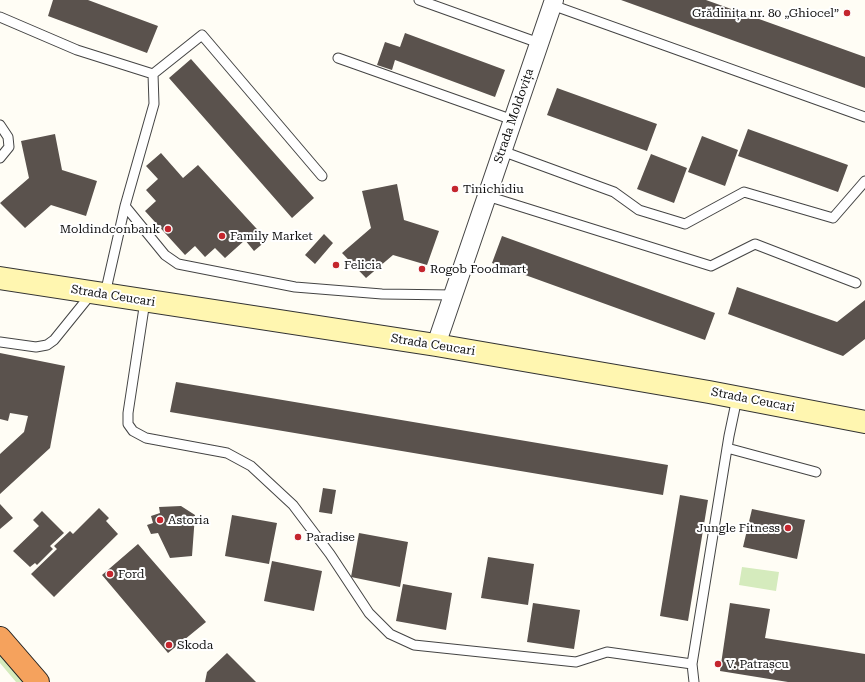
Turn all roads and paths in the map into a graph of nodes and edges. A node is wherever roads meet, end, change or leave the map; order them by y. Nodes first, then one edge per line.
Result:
1 (419, 0) edge
2 (553, 3) edge
3 (0, 18) edge
4 (539, 43) junction
5 (338, 58) dead end
6 (153, 74) junction
7 (865, 117) edge
8 (513, 120) junction
9 (0, 125) edge
10 (502, 151) junction
11 (0, 158) edge
12 (322, 176) dead end
13 (865, 182) edge
14 (487, 196) junction
15 (124, 206) junction
16 (0, 278) edge
17 (856, 282) dead end
18 (99, 293) junction
19 (453, 295) junction
20 (145, 301) junction
21 (0, 342) edge
22 (436, 345) junction
23 (737, 397) junction
24 (865, 422) edge
25 (727, 448) junction
26 (816, 472) dead end
27 (0, 638) edge
28 (692, 664) junction
29 (38, 682) edge
30 (694, 682) edge

1 - 4 lane
2 - 4 street, Strada Moldovița
2 - 7 lane
3 - 6 lane
4 - 8 street, Strada Moldovița
5 - 8 lane
6 - 12 lane
6 - 15 lane
8 - 10 street, Strada Moldovița
9 - 11 lane
10 - 13 lane
10 - 14 street, Strada Moldovița
14 - 17 lane
14 - 19 street, Strada Moldovița
15 - 18 lane
15 - 19 lane
16 - 18 street, Strada Ceucari
18 - 20 street, Strada Ceucari
18 - 21 lane
19 - 22 street, Strada Moldovița
20 - 22 street, Strada Ceucari
20 - 28 lane
22 - 23 street, Strada Ceucari
23 - 24 street, Strada Ceucari
23 - 25 lane
25 - 26 lane
25 - 28 lane
27 - 29 highway
28 - 30 lane

